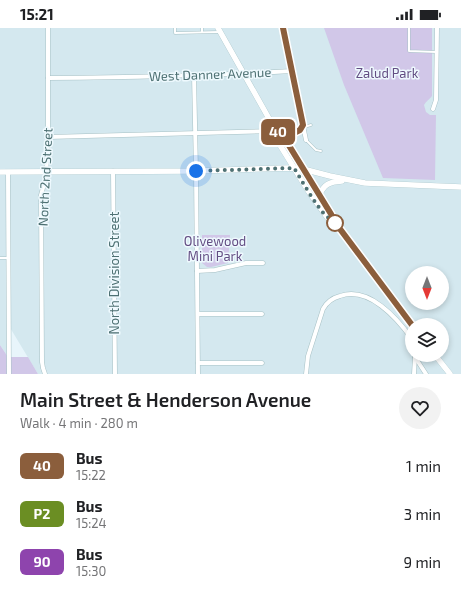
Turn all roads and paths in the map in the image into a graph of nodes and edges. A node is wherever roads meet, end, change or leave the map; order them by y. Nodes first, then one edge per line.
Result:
1 (48, 28) edge
2 (175, 28) edge
3 (202, 28) edge
4 (283, 28) edge
5 (409, 28) edge
6 (437, 28) edge
7 (219, 30) edge
8 (202, 32) junction
9 (436, 52) junction
10 (292, 71) junction
11 (244, 74) junction
12 (194, 75) junction
13 (48, 78) junction
14 (433, 109) dead end
15 (311, 125) dead end
16 (303, 126) junction
17 (276, 131) junction
18 (196, 134) junction
19 (48, 137) junction
20 (306, 140) joint
21 (321, 150) dead end
22 (294, 168) junction
23 (302, 169) junction
24 (113, 171) junction
25 (196, 171) junction
26 (0, 172) edge
27 (8, 172) junction
28 (46, 172) junction
29 (348, 180) junction
30 (461, 187) edge
31 (320, 196) junction
32 (334, 221) junction
33 (0, 258) edge
34 (8, 258) junction
35 (263, 263) dead end
36 (197, 271) junction
37 (198, 314) junction
38 (262, 314) dead end
39 (407, 318) edge
40 (405, 329) edge
41 (415, 362) edge
42 (419, 362) edge
43 (441, 362) edge
44 (198, 363) junction
45 (262, 363) dead end
46 (9, 374) edge
47 (45, 374) edge
48 (115, 374) edge
49 (198, 374) edge
50 (306, 374) edge
51 (414, 374) edge
52 (426, 374) edge
53 (450, 374) edge

1 - 13 street, North 2nd Street
2 - 8 lane
3 - 8 lane
4 - 10 street
5 - 9 lane
6 - 9 street
7 - 8 lane
7 - 11 main road
9 - 14 street
10 - 11 street, West Danner Avenue
10 - 16 street
11 - 12 street, West Danner Avenue
11 - 17 main road
12 - 13 street, West Danner Avenue
12 - 18 street
13 - 19 street, North 2nd Street
15 - 16 lane
16 - 17 street
16 - 20 street
17 - 18 street
17 - 22 main road
17 - 23 main road
18 - 19 street
18 - 25 street
19 - 28 street, North 2nd Street
20 - 21 lane
22 - 23 main road
22 - 25 main road
22 - 32 main road
23 - 29 main road
23 - 31 main road
24 - 25 main road
24 - 28 main road
24 - 48 street, North Division Street
25 - 36 street
26 - 27 main road
27 - 28 main road
27 - 34 street
28 - 47 street, North 2nd Street
29 - 30 main road
29 - 31 main road
31 - 32 main road
32 - 39 main road
33 - 34 lane
34 - 46 street
35 - 36 street
36 - 37 street
37 - 38 street
37 - 44 street
40 - 50 street
41 - 51 street
42 - 52 street
43 - 53 main road
44 - 45 street
44 - 49 street

